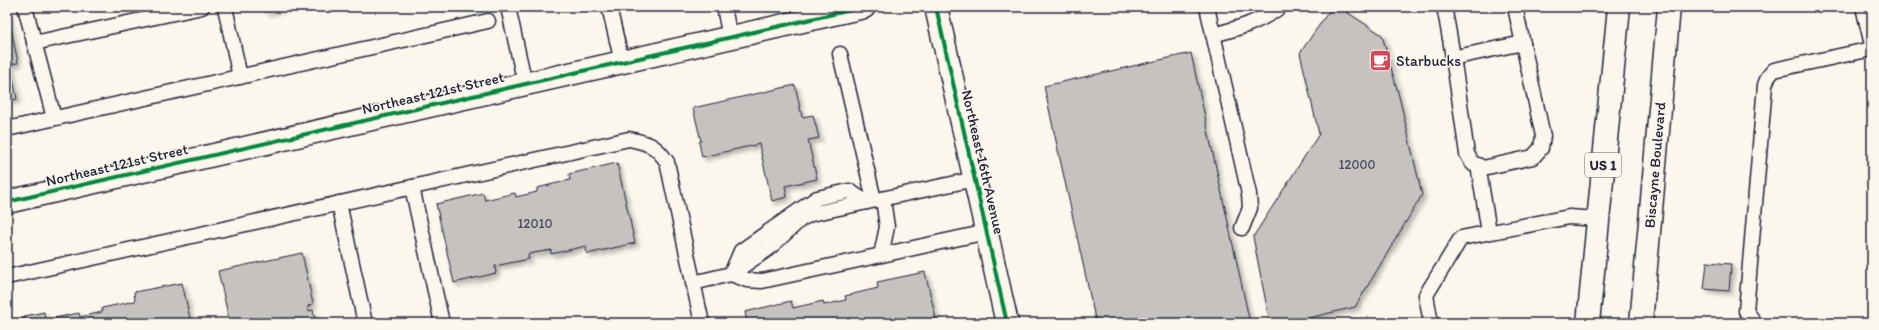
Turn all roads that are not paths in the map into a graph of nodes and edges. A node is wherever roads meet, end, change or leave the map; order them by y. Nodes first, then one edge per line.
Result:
1 (25, 7) edge
2 (202, 7) edge
3 (225, 7) edge
4 (508, 7) edge
5 (609, 7) edge
6 (724, 7) edge
7 (864, 7) edge
8 (936, 7) edge
9 (1207, 7) edge
10 (1280, 7) edge
11 (1444, 7) edge
12 (1515, 7) edge
13 (1619, 7) edge
14 (1669, 7) edge
15 (1864, 7) edge
16 (488, 21) dead end
17 (1213, 34) junction
18 (730, 38) junction
19 (34, 43) junction
20 (1523, 43) junction
21 (1872, 45) edge
22 (1872, 49) edge
23 (840, 54) dead end
24 (1452, 58) junction
25 (622, 62) junction
26 (240, 77) junction
27 (525, 84) junction
28 (54, 118) junction
29 (7, 129) edge
30 (1478, 165) junction
31 (975, 179) junction
32 (412, 187) junction
33 (874, 200) junction
34 (7, 202) edge
35 (339, 203) junction
36 (1598, 219) junction
37 (1242, 228) dead end
38 (987, 232) junction
39 (1489, 232) junction
40 (881, 255) junction
41 (731, 274) junction
42 (7, 277) edge
43 (693, 283) junction
44 (1591, 294) junction
45 (365, 323) edge
46 (442, 323) edge
47 (702, 323) edge
48 (1007, 323) edge
49 (1431, 323) edge
50 (1588, 323) edge
51 (1598, 323) edge
52 (1641, 323) edge
53 (1755, 323) edge

1 - 19 lane
2 - 19 lane
3 - 26 lane
4 - 27 lane
5 - 25 lane
6 - 18 lane
7 - 18 street, Northeast 121st Street
8 - 31 street, Northeast 16th Avenue
9 - 17 lane
10 - 17 lane
11 - 24 lane
12 - 20 lane
13 - 36 street, US 1
14 - 52 street, Biscayne Boulevard
15 - 21 lane
16 - 26 lane
17 - 37 lane
18 - 25 street, Northeast 121st Street
19 - 28 lane
20 - 24 lane
20 - 30 lane
22 - 53 lane
23 - 33 lane
24 - 30 lane
25 - 27 street, Northeast 121st Street
26 - 28 lane
27 - 34 street, Northeast 121st Street
28 - 29 lane
30 - 39 lane
31 - 33 lane
31 - 38 street, Northeast 16th Avenue
32 - 35 lane
32 - 43 lane
32 - 46 lane
33 - 40 lane
33 - 41 lane
35 - 42 lane
35 - 45 lane
36 - 39 lane
36 - 44 street, US 1
38 - 40 lane
38 - 48 street, Northeast 16th Avenue
39 - 49 lane
40 - 41 lane
41 - 43 lane
43 - 47 lane
44 - 50 street, US 1
44 - 51 street

